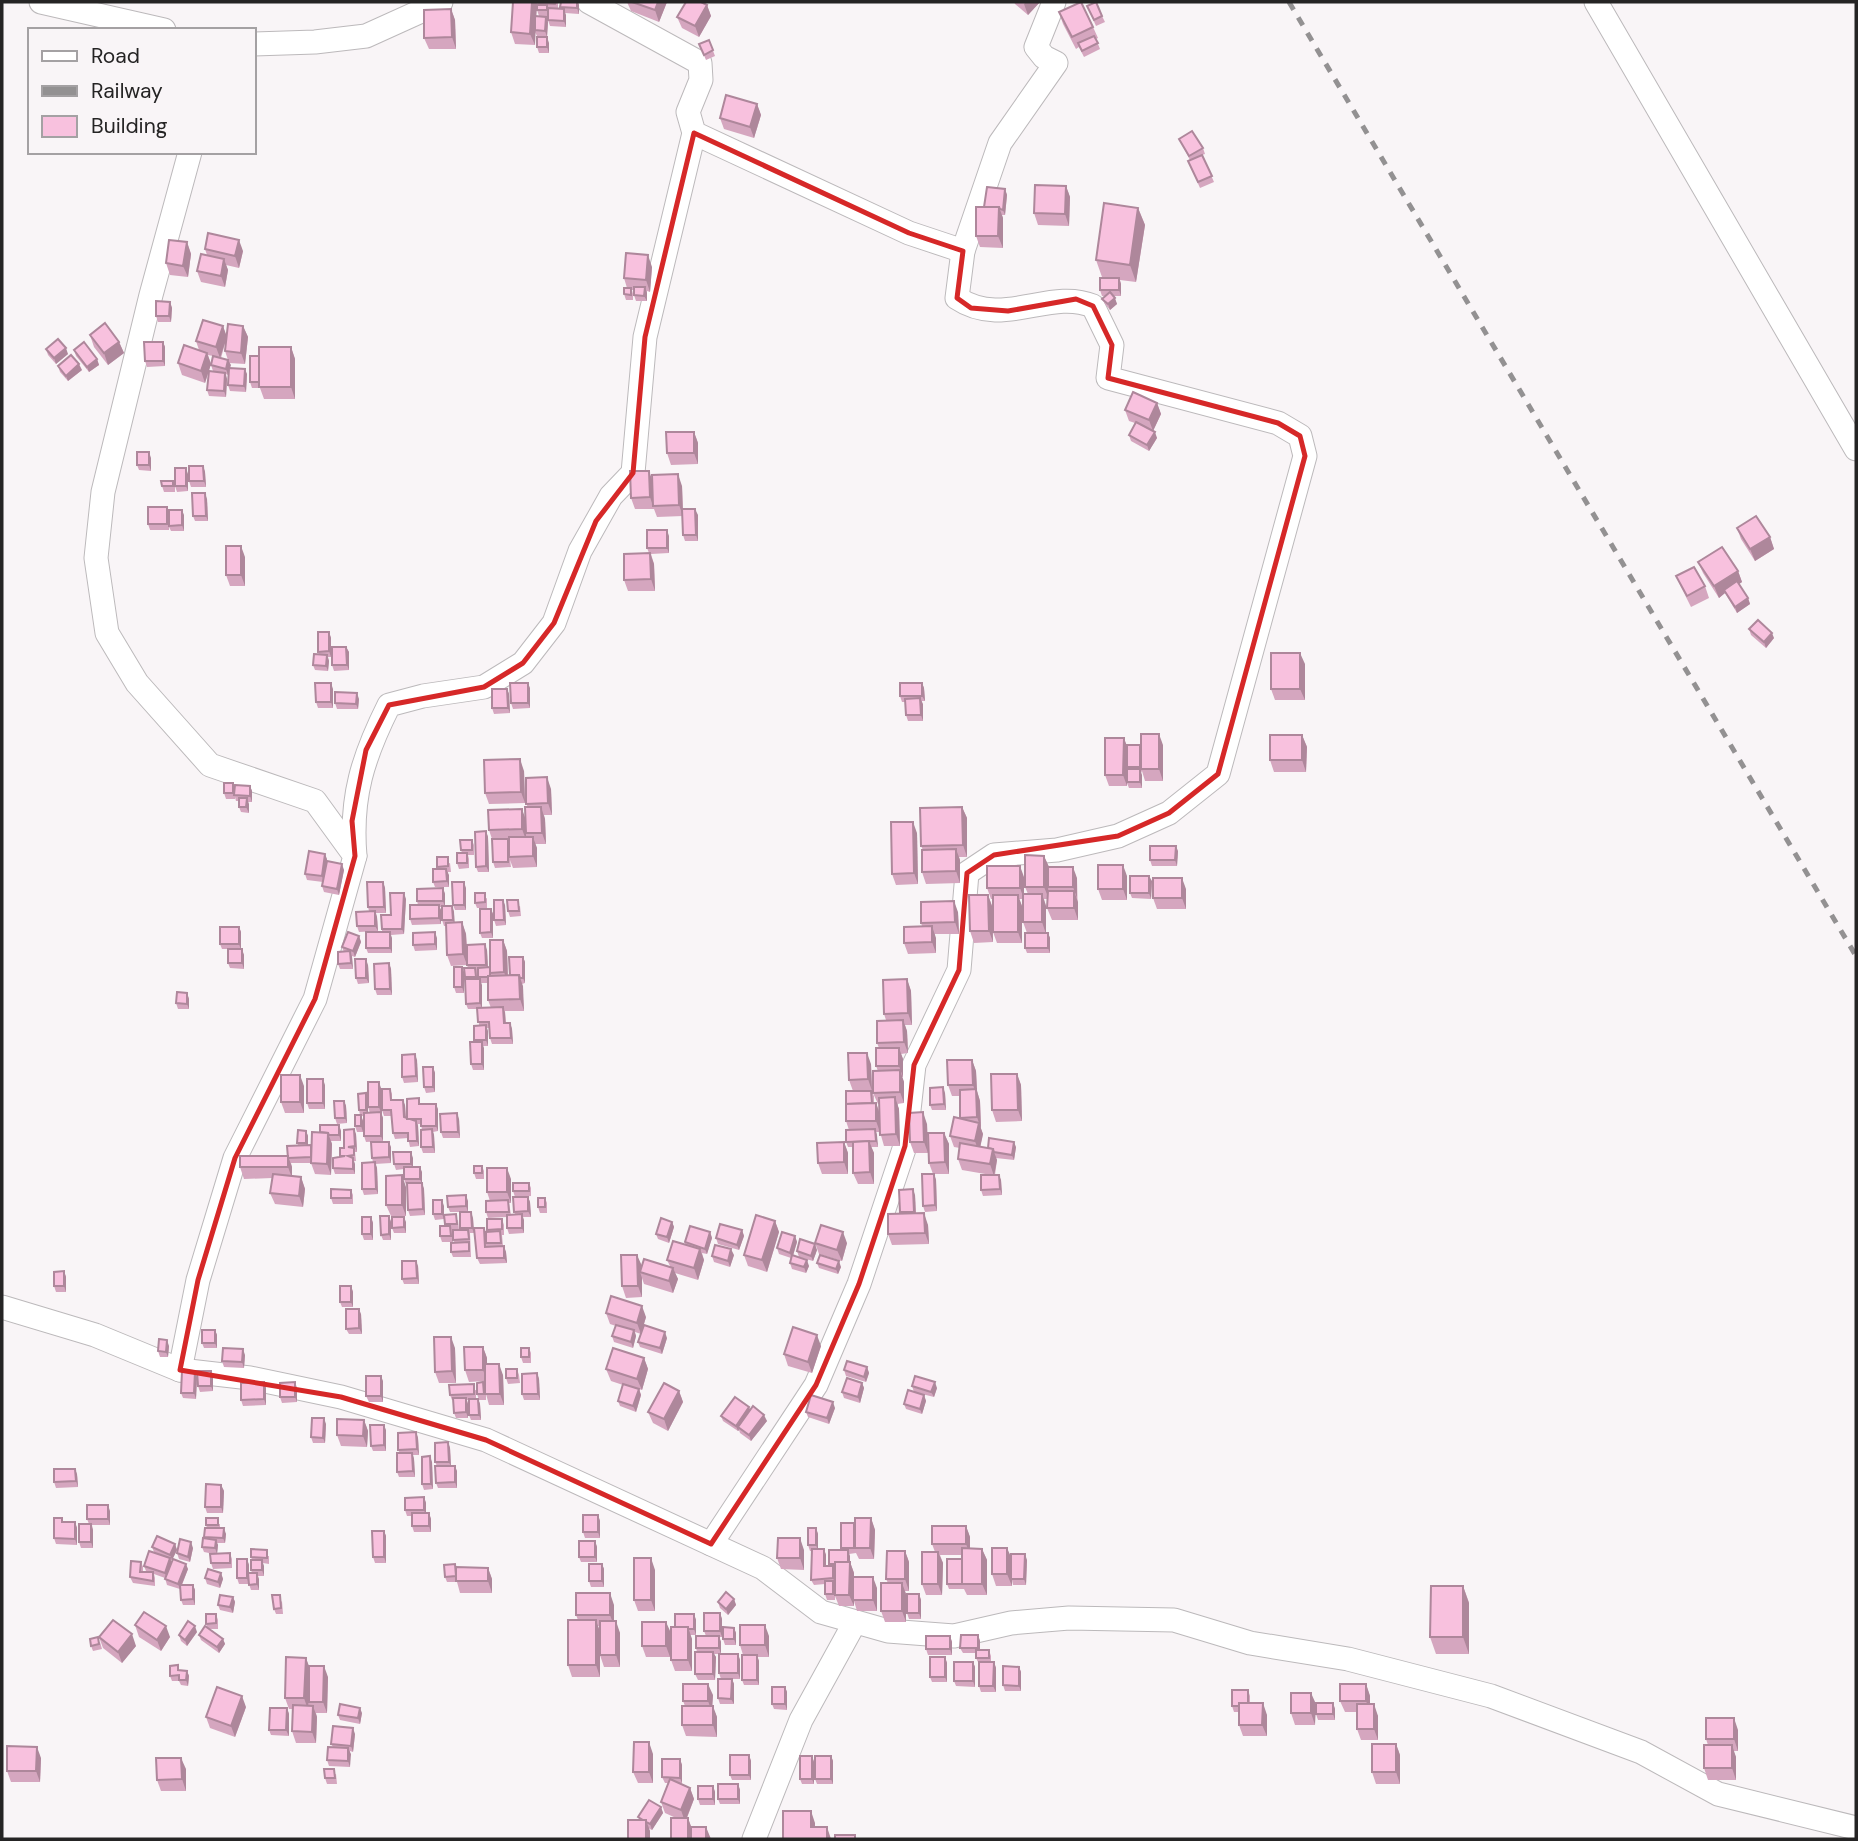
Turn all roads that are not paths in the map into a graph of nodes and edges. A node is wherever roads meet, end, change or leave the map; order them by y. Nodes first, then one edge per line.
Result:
1 (41, 2) edge
2 (441, 2) edge
3 (589, 2) edge
4 (1054, 2) edge
5 (1596, 2) edge
6 (155, 28) edge
7 (256, 44) edge
8 (694, 133) junction
9 (189, 154) edge
10 (962, 251) junction
11 (1856, 449) edge
12 (355, 856) junction
13 (2, 1307) edge
14 (180, 1370) junction
15 (711, 1544) junction
16 (855, 1622) junction
17 (1856, 1828) edge
18 (754, 1839) edge

1 - 6 street
2 - 7 street
3 - 8 street
4 - 10 street
5 - 11 street
8 - 10 street
8 - 12 street
9 - 12 street
10 - 15 street
12 - 14 street
13 - 14 street
14 - 15 street
15 - 16 street
16 - 17 street
16 - 18 street

